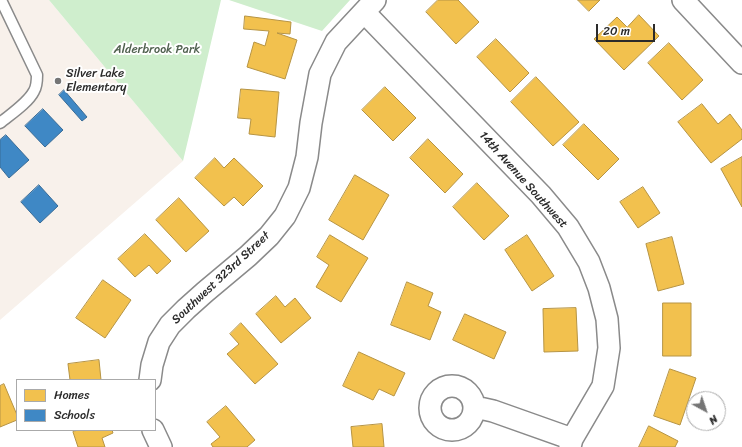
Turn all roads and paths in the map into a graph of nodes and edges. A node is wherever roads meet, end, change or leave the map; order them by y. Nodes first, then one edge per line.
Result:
1 (1, 0) edge
2 (683, 0) edge
3 (370, 6) edge
4 (742, 63) edge
5 (0, 124) edge
6 (151, 373) edge
7 (474, 408) dead end
8 (153, 431) edge
9 (571, 443) edge
10 (161, 447) edge

1 - 5 lane
2 - 4 street
3 - 6 street, Southwest 323rd Street
3 - 9 street, 14th Avenue Southwest
7 - 9 street
8 - 10 street

